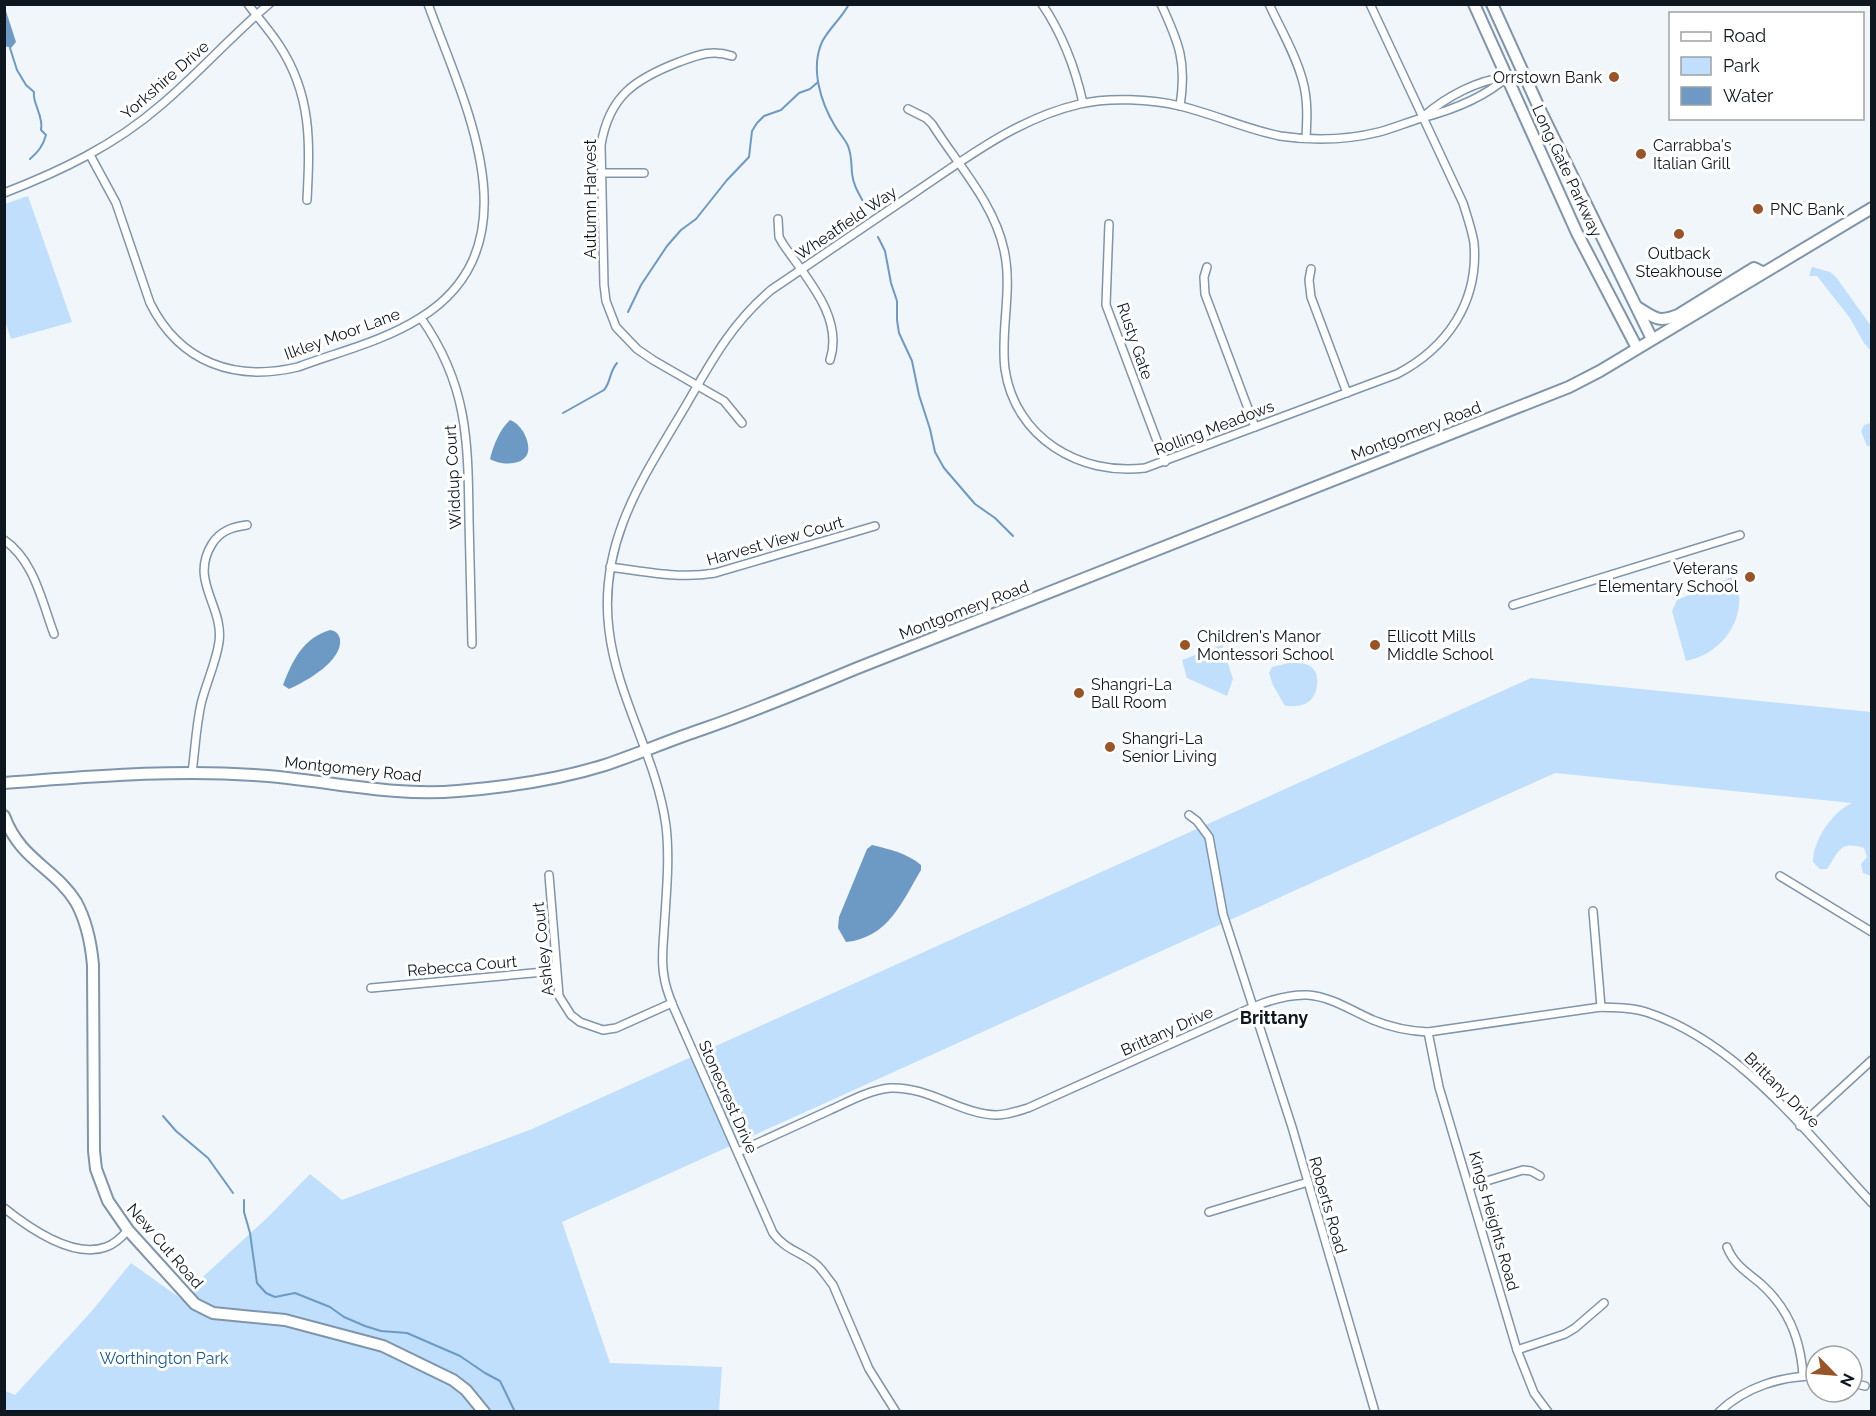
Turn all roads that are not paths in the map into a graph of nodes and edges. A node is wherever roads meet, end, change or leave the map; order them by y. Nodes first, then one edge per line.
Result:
1 (248, 4) edge
2 (269, 4) edge
3 (428, 4) edge
4 (1042, 4) edge
5 (1161, 4) edge
6 (1269, 4) edge
7 (1370, 4) edge
8 (1474, 4) edge
9 (1492, 4) edge
10 (256, 15) junction
11 (1509, 42) junction
12 (1494, 49) junction
13 (732, 56) dead end
14 (1511, 63) junction
15 (1522, 69) junction
16 (1512, 79) junction
17 (1533, 93) junction
18 (1083, 103) junction
19 (1180, 106) junction
20 (908, 108) dead end
21 (1422, 118) junction
22 (1306, 138) junction
23 (90, 155) junction
24 (958, 164) junction
25 (602, 173) junction
26 (644, 173) dead end
27 (4, 193) edge
28 (307, 201) dead end
29 (1872, 208) edge
30 (778, 219) dead end
31 (1109, 224) dead end
32 (1207, 267) dead end
33 (1311, 269) dead end
34 (800, 270) junction
35 (1762, 272) junction
36 (1637, 307) junction
37 (422, 318) junction
38 (1652, 339) junction
39 (1637, 348) junction
40 (830, 360) dead end
41 (697, 386) junction
42 (1347, 393) junction
43 (742, 423) dead end
44 (1255, 427) junction
45 (1165, 462) junction
46 (247, 525) dead end
47 (875, 526) dead end
48 (1740, 535) dead end
49 (4, 540) edge
50 (610, 567) junction
51 (1514, 605) dead end
52 (54, 634) dead end
53 (472, 644) dead end
54 (645, 751) junction
55 (192, 773) junction
56 (4, 783) edge
57 (1189, 815) dead end
58 (4, 816) edge
59 (549, 875) dead end
60 (1780, 876) dead end
61 (1593, 911) dead end
62 (1872, 932) edge
63 (555, 971) junction
64 (371, 988) dead end
65 (672, 1003) junction
66 (1253, 1007) junction
67 (1601, 1007) junction
68 (1428, 1032) junction
69 (1872, 1060) edge
70 (1800, 1125) junction
71 (738, 1152) junction
72 (1540, 1176) dead end
73 (1308, 1182) junction
74 (1470, 1186) junction
75 (1872, 1203) edge
76 (4, 1208) edge
77 (1209, 1212) dead end
78 (128, 1230) junction
79 (1727, 1247) dead end
80 (1604, 1303) dead end
81 (1517, 1350) junction
82 (1803, 1376) joint
83 (484, 1412) edge
84 (896, 1412) edge
85 (1375, 1412) edge
86 (1548, 1412) edge
87 (1719, 1412) edge

1 - 10 street
2 - 10 street, Yorkshire Drive
3 - 37 street, Ilkley Moor Lane
4 - 18 street
5 - 19 street
6 - 22 street
7 - 21 street, Rolling Meadows
8 - 12 main road, Long Gate Parkway
9 - 11 main road, Long Gate Parkway
10 - 23 street, Yorkshire Drive
10 - 28 street
11 - 14 main road
11 - 15 main road, Long Gate Parkway
12 - 14 main road
12 - 16 main road, Long Gate Parkway
13 - 25 street, Autumn Harvest
14 - 15 main road
14 - 16 main road
15 - 16 main road
15 - 17 main road, Long Gate Parkway
16 - 17 main road
16 - 21 street, Wheatfield Way
16 - 39 main road, Long Gate Parkway
17 - 36 main road, Long Gate Parkway
18 - 19 street, Wheatfield Way
18 - 24 street, Wheatfield Way
19 - 22 street, Wheatfield Way
20 - 24 street, Rolling Meadows
21 - 22 street, Wheatfield Way
21 - 42 street, Rolling Meadows
23 - 27 street, Yorkshire Drive
23 - 37 street, Ilkley Moor Lane
24 - 34 street, Wheatfield Way
24 - 45 street, Rolling Meadows
25 - 26 street
25 - 41 street, Autumn Harvest
29 - 35 main road, Montgomery Road
30 - 34 street
31 - 45 street, Rusty Gate
32 - 44 street
33 - 42 street
34 - 40 street
34 - 41 street, Wheatfield Way
35 - 36 main road
35 - 38 main road, Montgomery Road
36 - 38 main road, Long Gate Parkway
37 - 53 street, Widdup Court
38 - 39 main road, Montgomery Road
39 - 54 main road, Montgomery Road
41 - 43 street, Autumn Harvest
41 - 50 street, Wheatfield Way
42 - 44 street, Rolling Meadows
44 - 45 street, Rolling Meadows
46 - 55 street
47 - 50 street, Harvest View Court
48 - 51 street
49 - 52 street
50 - 54 street, Wheatfield Way
54 - 55 main road, Montgomery Road
54 - 65 street, Stonecrest Drive
55 - 56 main road, Montgomery Road
57 - 66 street, Roberts Road
58 - 78 main road, New Cut Road
59 - 63 street, Ashley Court
60 - 62 street
61 - 67 street
63 - 64 street, Rebecca Court
63 - 65 street, Ashley Court
65 - 71 street, Stonecrest Drive
66 - 68 street, Brittany Drive
66 - 71 street, Brittany Drive
66 - 73 street, Roberts Road
67 - 68 street, Brittany Drive
67 - 70 street, Brittany Drive
68 - 74 street, Kings Heights Road
69 - 70 street
70 - 75 street, Brittany Drive
71 - 84 street, Stonecrest Drive
72 - 74 street
73 - 77 street
73 - 85 street, Roberts Road
74 - 81 street, Kings Heights Road
76 - 78 street
78 - 83 main road, New Cut Road
79 - 82 street
80 - 81 street
81 - 86 street, Kings Heights Road
82 - 87 street

